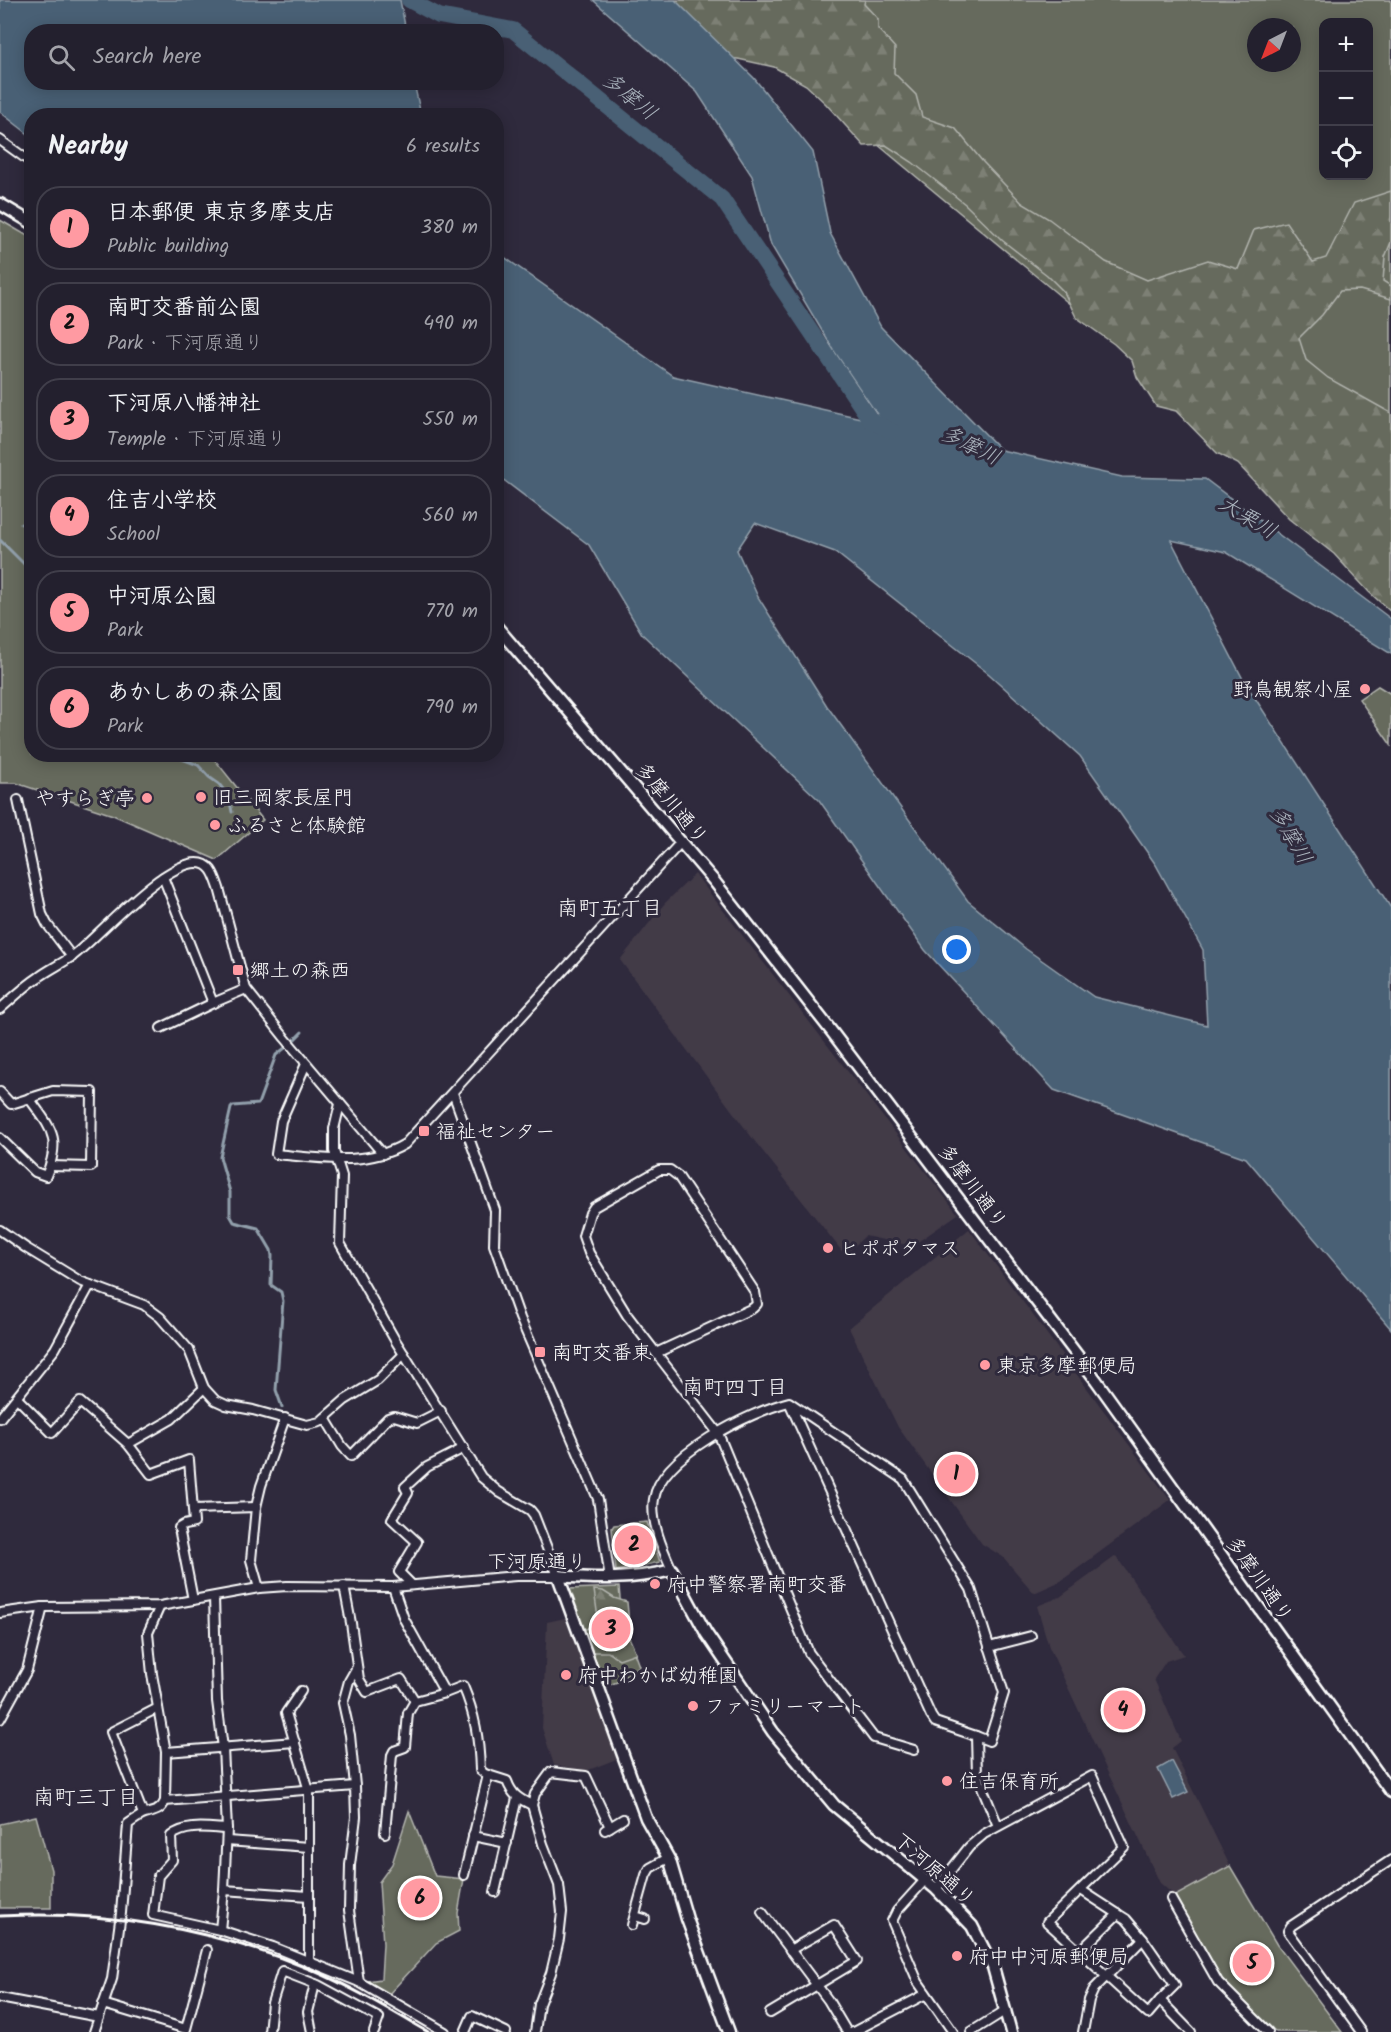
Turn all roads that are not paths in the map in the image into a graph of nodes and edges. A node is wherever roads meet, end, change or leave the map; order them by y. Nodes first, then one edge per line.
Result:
1 (0, 140) edge
2 (24, 157) edge
3 (0, 204) edge
4 (24, 218) edge
5 (504, 635) edge
6 (18, 800) dead end
7 (681, 842) junction
8 (163, 877) junction
9 (72, 957) junction
10 (246, 988) junction
11 (213, 1003) junction
12 (0, 1009) edge
13 (161, 1028) dead end
14 (306, 1064) junction
15 (0, 1092) edge
16 (453, 1093) junction
17 (29, 1098) junction
18 (340, 1104) junction
19 (0, 1138) edge
20 (383, 1154) junction
21 (337, 1158) junction
22 (50, 1166) junction
23 (0, 1230) edge
24 (90, 1285) junction
25 (656, 1353) junction
26 (404, 1354) junction
27 (204, 1388) junction
28 (17, 1398) junction
29 (789, 1402) junction
30 (441, 1411) junction
31 (0, 1418) edge
32 (285, 1418) junction
33 (325, 1418) junction
34 (718, 1433) junction
35 (128, 1444) junction
36 (464, 1448) junction
37 (256, 1507) junction
38 (194, 1509) junction
39 (672, 1570) junction
40 (558, 1576) junction
41 (610, 1579) junction
42 (412, 1585) junction
43 (344, 1586) junction
44 (393, 1587) junction
45 (259, 1588) junction
46 (213, 1597) junction
47 (193, 1600) junction
48 (160, 1606) junction
49 (43, 1607) junction
50 (0, 1613) edge
51 (1031, 1636) dead end
52 (989, 1647) junction
53 (357, 1667) junction
54 (301, 1691) dead end
55 (445, 1692) junction
56 (415, 1701) junction
57 (158, 1708) junction
58 (0, 1719) edge
59 (976, 1736) junction
60 (295, 1742) junction
61 (223, 1748) junction
62 (914, 1750) dead end
63 (166, 1752) junction
64 (488, 1775) junction
65 (355, 1786) junction
66 (309, 1791) junction
67 (1391, 1792) edge
68 (226, 1796) junction
69 (517, 1798) junction
70 (165, 1800) junction
71 (532, 1805) junction
72 (143, 1814) junction
73 (622, 1818) dead end
74 (998, 1826) junction
75 (227, 1829) junction
76 (385, 1833) dead end
77 (473, 1836) junction
78 (227, 1841) junction
79 (507, 1843) junction
80 (309, 1847) junction
81 (668, 1858) junction
82 (1391, 1860) edge
83 (464, 1875) dead end
84 (925, 1880) junction
85 (936, 1889) junction
86 (224, 1890) junction
87 (1081, 1890) junction
88 (495, 1892) dead end
89 (309, 1896) junction
90 (1171, 1899) dead end
91 (762, 1912) dead end
92 (1118, 1914) junction
93 (645, 1919) dead end
94 (220, 1930) junction
95 (1143, 1939) junction
96 (207, 1950) dead end
97 (790, 1950) junction
98 (1080, 1951) junction
99 (309, 1962) junction
100 (1107, 1975) junction
101 (359, 1982) junction
102 (315, 1984) junction
103 (816, 1984) junction
104 (926, 1994) junction
105 (0, 1998) edge
106 (1160, 2000) junction
107 (103, 2004) junction
108 (1006, 2010) junction
109 (770, 2013) dead end
110 (99, 2017) junction
111 (95, 2031) edge
112 (269, 2032) edge
113 (312, 2032) edge
114 (374, 2032) edge
115 (445, 2032) edge
116 (465, 2032) edge
117 (506, 2032) edge
118 (535, 2032) edge
119 (729, 2032) edge
120 (847, 2032) edge
121 (853, 2032) edge
122 (953, 2032) edge
123 (971, 2032) edge
124 (1011, 2032) edge
125 (1083, 2032) edge
126 (1191, 2032) edge
127 (1268, 2032) edge
128 (1361, 2032) edge

1 - 2 street
3 - 4 street
5 - 7 street, 多摩川通り
6 - 9 street
7 - 16 street
7 - 67 street, 多摩川通り
8 - 9 street
8 - 10 street
8 - 11 street
9 - 12 street
10 - 11 street
10 - 14 street
11 - 13 street
14 - 18 street
14 - 21 street
15 - 17 street
16 - 20 street
16 - 41 street
17 - 22 street
17 - 22 street
18 - 20 street
18 - 21 street
19 - 22 street
20 - 21 street
21 - 26 street
23 - 24 street
24 - 27 street
24 - 28 street
25 - 25 street
25 - 34 street
26 - 30 street
26 - 33 street
27 - 32 street
27 - 35 street
28 - 31 street
28 - 35 street
29 - 34 street
29 - 52 street
29 - 59 street
30 - 33 street
30 - 36 street
32 - 33 street
32 - 37 street
34 - 39 street
34 - 62 street
35 - 38 street
36 - 40 street
36 - 42 street
37 - 38 street
37 - 45 street
38 - 47 street
39 - 41 street, 下河原通り
39 - 84 street, 下河原通り
40 - 41 street, 下河原通り
40 - 42 street, 下河原通り
40 - 81 street
42 - 44 street, 下河原通り
43 - 44 street, 下河原通り
43 - 45 street, 下河原通り
43 - 53 street
44 - 55 street
45 - 46 street, 下河原通り
46 - 47 street, 下河原通り
46 - 61 street
47 - 48 street, 下河原通り
48 - 49 street, 下河原通り
48 - 57 street
49 - 50 street, 下河原通り
49 - 58 street
51 - 52 street
52 - 59 street
53 - 56 street
53 - 65 street
54 - 60 street
55 - 56 street
55 - 64 street
56 - 76 street
57 - 63 street
57 - 72 street
59 - 74 street
60 - 61 street
60 - 66 street
61 - 63 street
61 - 68 street
63 - 70 street
64 - 69 street
64 - 77 street
65 - 66 street
65 - 101 street
66 - 68 street
66 - 80 street
68 - 70 street
68 - 75 street
69 - 71 street
69 - 79 street
70 - 72 street
71 - 73 street
71 - 118 street
72 - 107 street
74 - 85 street
74 - 87 street
75 - 78 street
75 - 94 street
77 - 79 street
77 - 83 street
78 - 80 street
78 - 86 street
79 - 88 street
80 - 89 street
81 - 93 street
81 - 119 street
82 - 128 street
84 - 85 street, 下河原通り
84 - 104 street
85 - 108 street, 下河原通り
86 - 89 street
86 - 94 street
87 - 92 street
87 - 98 street
89 - 99 street
90 - 127 street
91 - 97 street
92 - 95 street
92 - 98 street
94 - 99 street
95 - 100 street
95 - 106 street
96 - 107 street
97 - 103 street
97 - 103 street
98 - 100 street
99 - 101 street
100 - 106 street
100 - 125 street
101 - 115 street
102 - 112 street
102 - 113 street
102 - 114 street
103 - 109 street
103 - 120 street
104 - 121 street
104 - 122 street
105 - 110 street
106 - 126 street
107 - 110 street
108 - 123 street
108 - 124 street, 下河原通り
110 - 111 street
116 - 117 street

